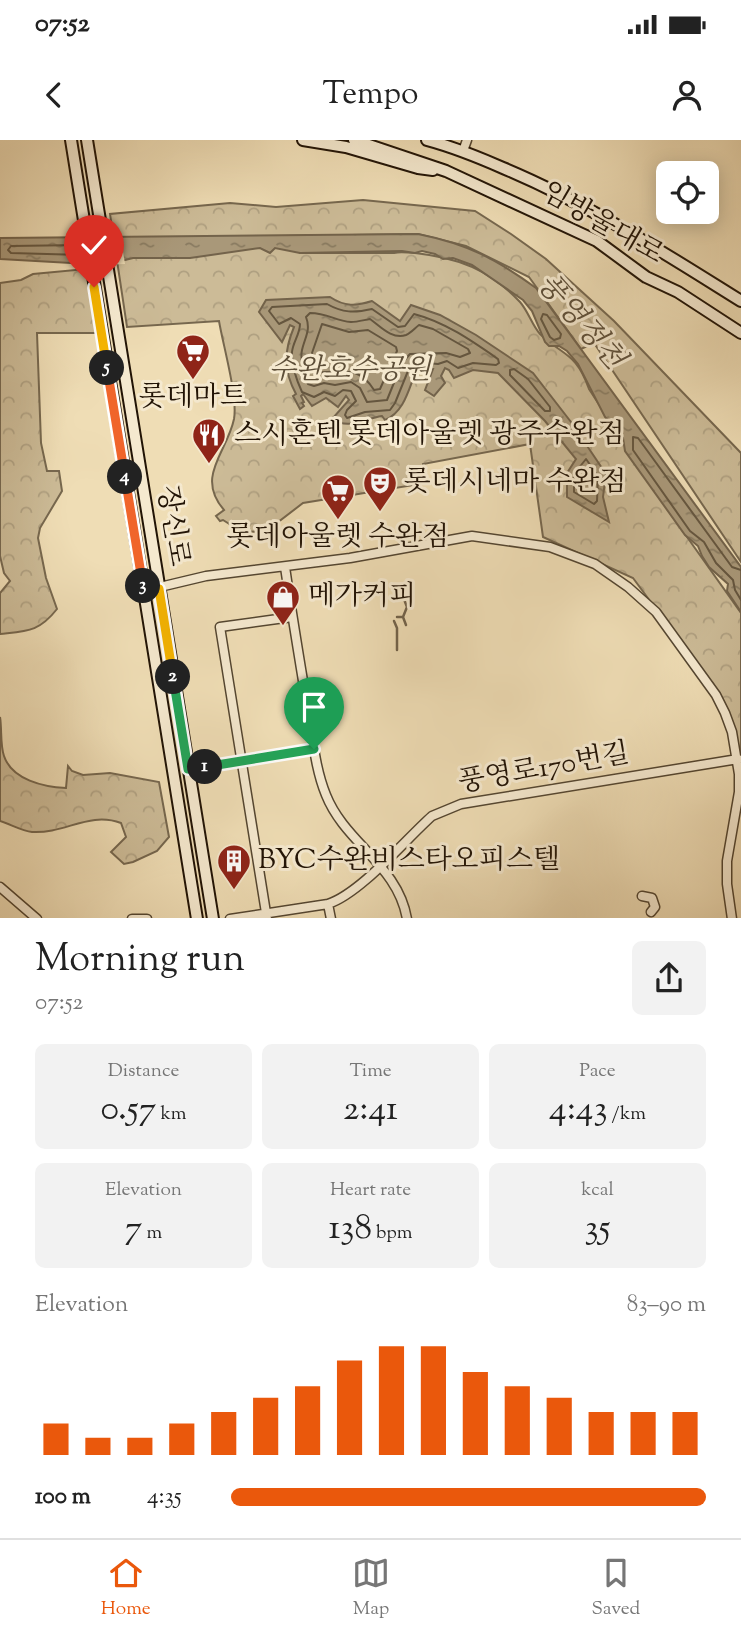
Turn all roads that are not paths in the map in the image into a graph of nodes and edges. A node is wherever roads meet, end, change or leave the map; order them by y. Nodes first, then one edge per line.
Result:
1 (71, 140) edge
2 (87, 140) edge
3 (303, 140) edge
4 (354, 140) edge
5 (427, 140) edge
6 (441, 142) edge
7 (465, 146) edge
8 (446, 171) junction
9 (741, 302) edge
10 (741, 333) edge
11 (285, 567) junction
12 (159, 589) junction
13 (143, 591) junction
14 (292, 617) junction
15 (314, 749) junction
16 (738, 759) junction
17 (242, 761) junction
18 (188, 769) junction
19 (379, 866) junction
20 (0, 887) edge
21 (642, 895) dead end
22 (328, 904) junction
23 (651, 912) dead end
24 (267, 916) edge
25 (36, 918) edge
26 (197, 918) edge
27 (213, 918) edge
28 (242, 918) edge
29 (331, 918) edge
30 (407, 918) edge
31 (732, 918) edge

1 - 13 main road, 장신로
2 - 12 main road, 장신로
3 - 8 main road
4 - 8 main road, 임방울대로
5 - 6 main road, 임방울대로
6 - 7 main road, 임방울대로
7 - 9 main road, 임방울대로
8 - 10 main road, 임방울대로
11 - 12 street
11 - 14 street
11 - 16 street
12 - 13 street
12 - 18 main road, 장신로
13 - 26 main road, 장신로
14 - 15 street
14 - 17 street
15 - 17 street
15 - 19 street
16 - 19 street, 풍영로170번길
16 - 31 street
17 - 18 street
17 - 24 street
18 - 27 main road, 장신로
19 - 22 street, 풍영로170번길
19 - 30 street
20 - 25 street
21 - 23 street
22 - 24 street
22 - 29 street
24 - 28 street

